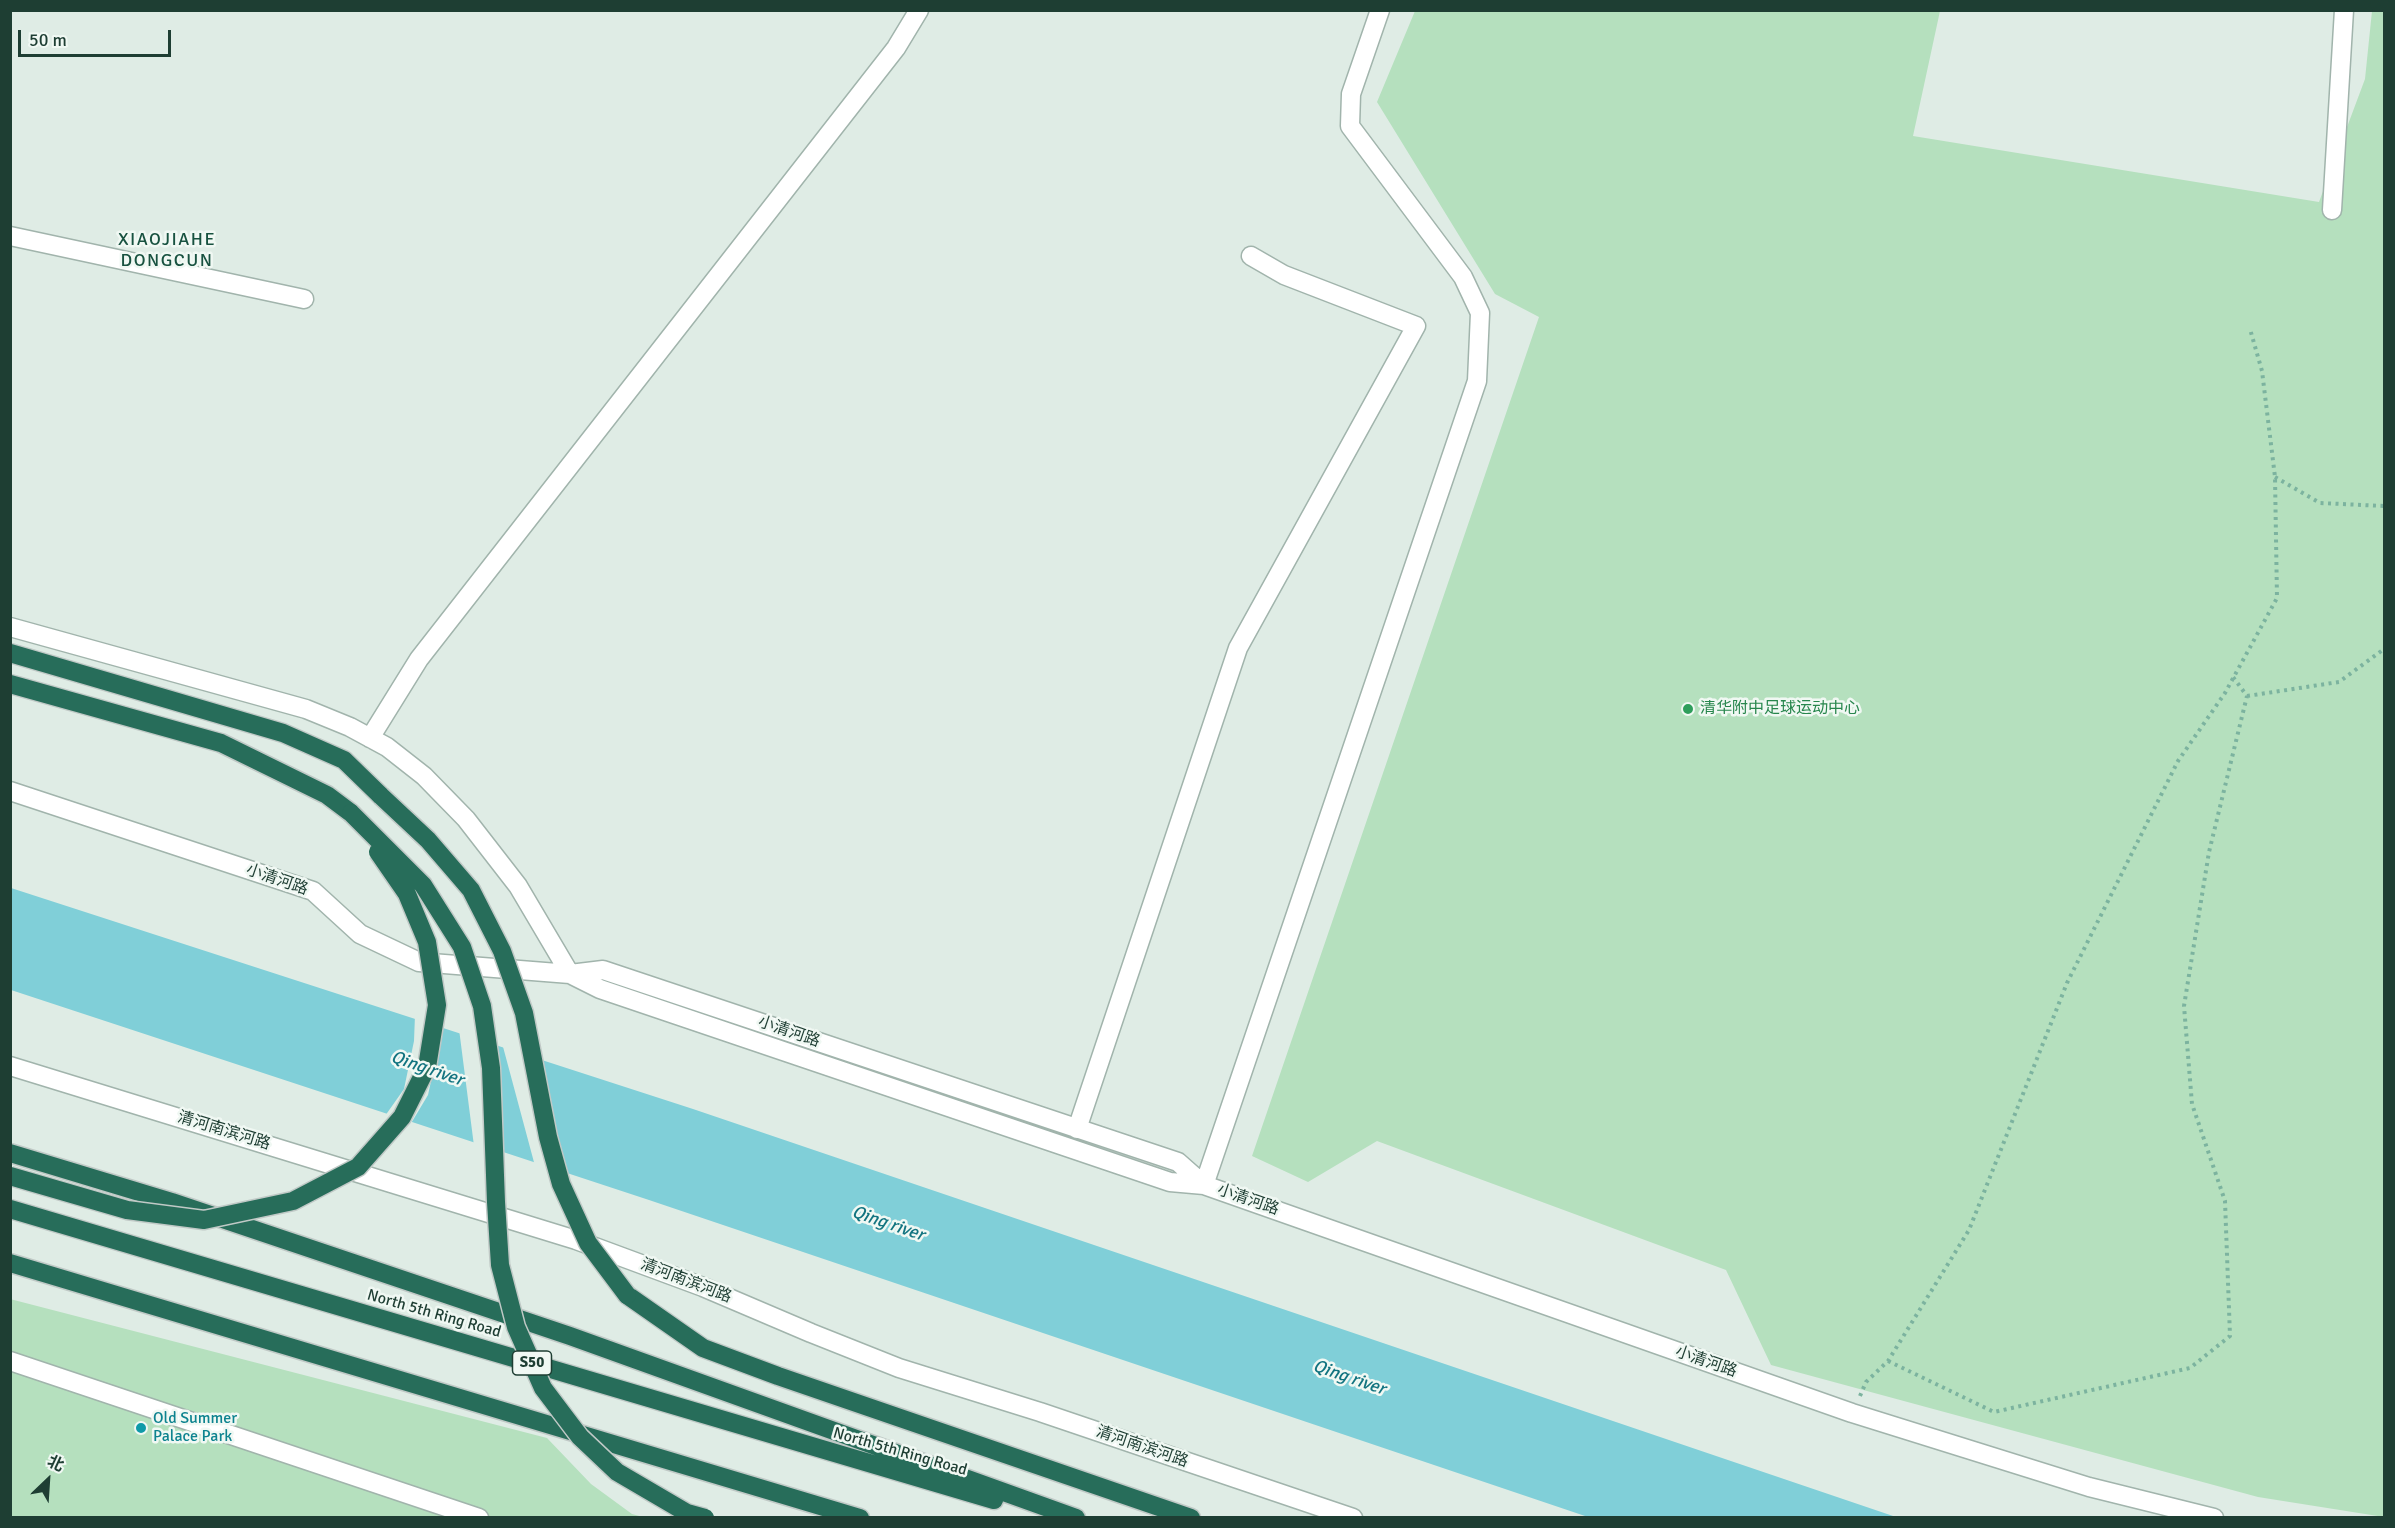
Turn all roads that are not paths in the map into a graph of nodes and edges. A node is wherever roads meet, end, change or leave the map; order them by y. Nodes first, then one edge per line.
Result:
1 (920, 10) edge
2 (1380, 10) edge
3 (2344, 10) edge
4 (2331, 210) dead end
5 (10, 236) edge
6 (1251, 256) dead end
7 (304, 299) dead end
8 (10, 627) edge
9 (10, 653) edge
10 (10, 684) edge
11 (370, 738) junction
12 (10, 791) edge
13 (351, 813) junction
14 (570, 974) junction
15 (10, 1066) edge
16 (1077, 1129) junction
17 (10, 1152) edge
18 (10, 1176) edge
19 (1204, 1185) junction
20 (10, 1209) edge
21 (10, 1263) edge
22 (10, 1268) edge
23 (120, 1295) junction
24 (10, 1361) edge
25 (479, 1518) edge
26 (705, 1518) edge
27 (860, 1518) edge
28 (1054, 1518) edge
29 (1076, 1518) edge
30 (1191, 1518) edge
31 (1353, 1518) edge
32 (2214, 1518) edge

1 - 11 street
2 - 19 street
3 - 4 street
5 - 7 street
6 - 16 street
8 - 11 street
9 - 30 highway, bridge
10 - 13 highway
11 - 14 street
12 - 14 street, 小清河路
13 - 18 highway, bridge
13 - 26 highway, bridge
14 - 16 street, 小清河路
14 - 19 street, 小清河路
15 - 31 street, 清河南滨河路
16 - 19 street, 小清河路
17 - 29 highway
19 - 32 street, 小清河路
20 - 28 highway, North 5th Ring Road / S50
21 - 23 highway
22 - 23 highway
23 - 27 highway
24 - 25 street

